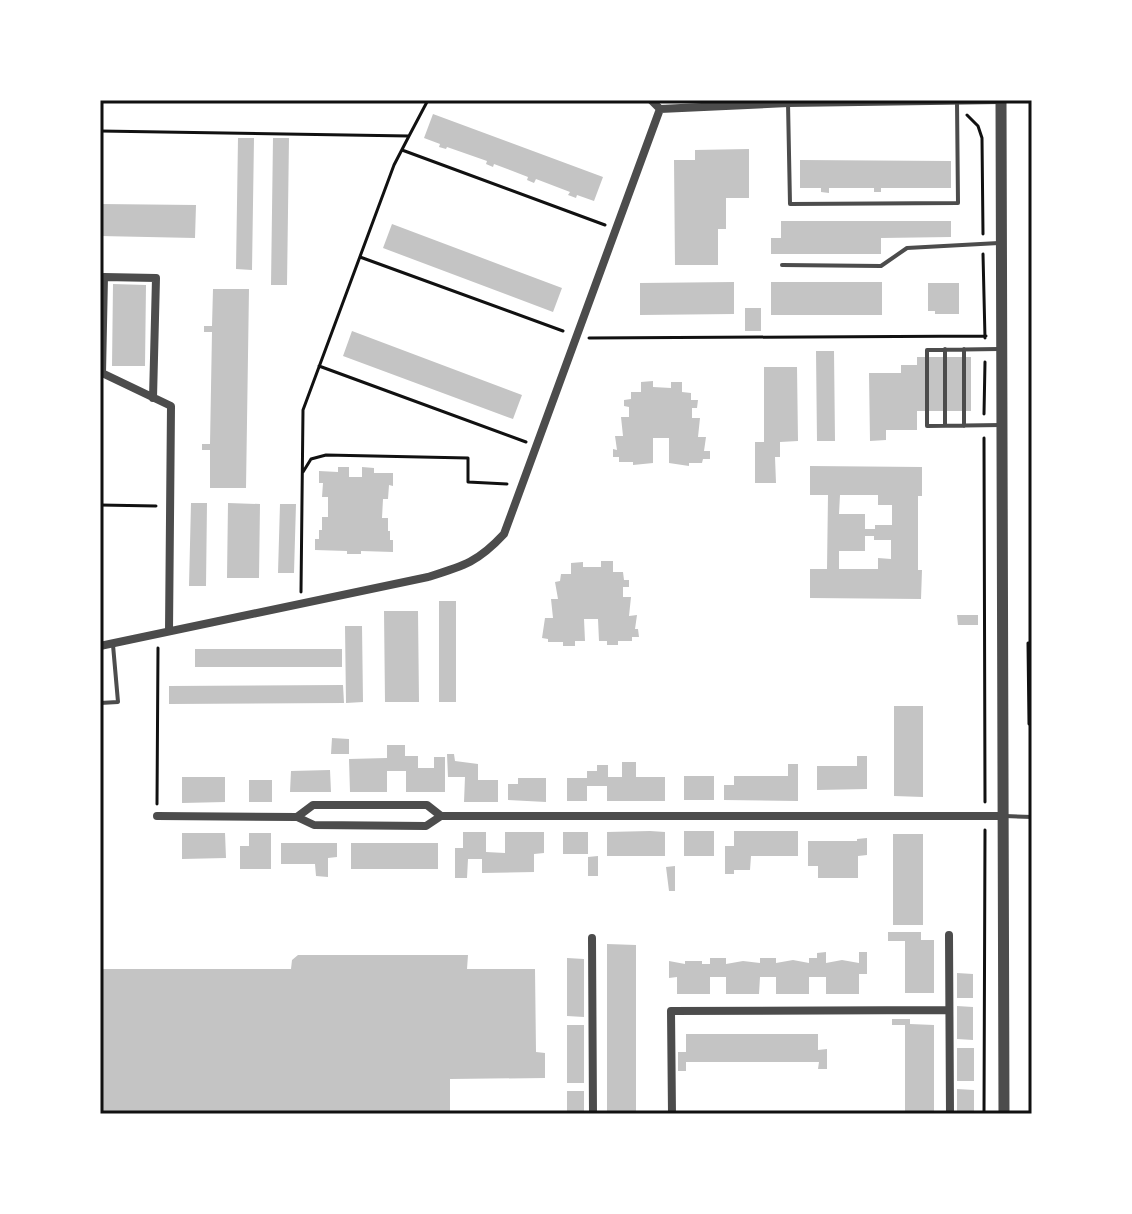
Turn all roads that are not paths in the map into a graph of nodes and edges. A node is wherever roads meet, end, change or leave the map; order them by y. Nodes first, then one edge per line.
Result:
1 (651, 100) edge
2 (957, 100) edge
3 (1001, 100) edge
4 (844, 101) edge
5 (876, 101) edge
6 (1032, 101) edge
7 (788, 103) junction
8 (660, 109) junction
9 (1001, 243) junction
10 (782, 265) dead end
11 (1002, 342) junction
12 (945, 349) junction
13 (964, 349) junction
14 (153, 398) junction
15 (1002, 425) junction
16 (945, 426) junction
17 (964, 426) junction
18 (169, 631) junction
19 (113, 643) junction
20 (100, 646) edge
21 (100, 703) edge
22 (157, 816) road end
23 (441, 816) junction
24 (1003, 816) junction
25 (297, 817) junction
26 (1032, 817) edge
27 (949, 935) dead end
28 (592, 938) dead end
29 (949, 1010) junction
30 (593, 1114) edge
31 (672, 1114) edge
32 (950, 1114) edge
33 (1004, 1114) edge

1 - 8 street
2 - 3 street
2 - 5 street
2 - 7 lane
3 - 6 lane
3 - 9 street
4 - 5 street
4 - 7 street
7 - 8 street
8 - 18 street
9 - 10 lane
9 - 11 street
11 - 13 lane
11 - 15 street
12 - 13 lane
12 - 16 lane
12 - 16 lane
13 - 17 lane
14 - 14 street
14 - 18 street
15 - 17 lane
15 - 24 street
16 - 17 lane
18 - 19 street
19 - 20 street
19 - 21 lane
22 - 25 street
23 - 24 street
23 - 25 street
23 - 25 street
24 - 26 lane
24 - 33 street
27 - 29 street
28 - 30 street
29 - 31 street
29 - 32 street

